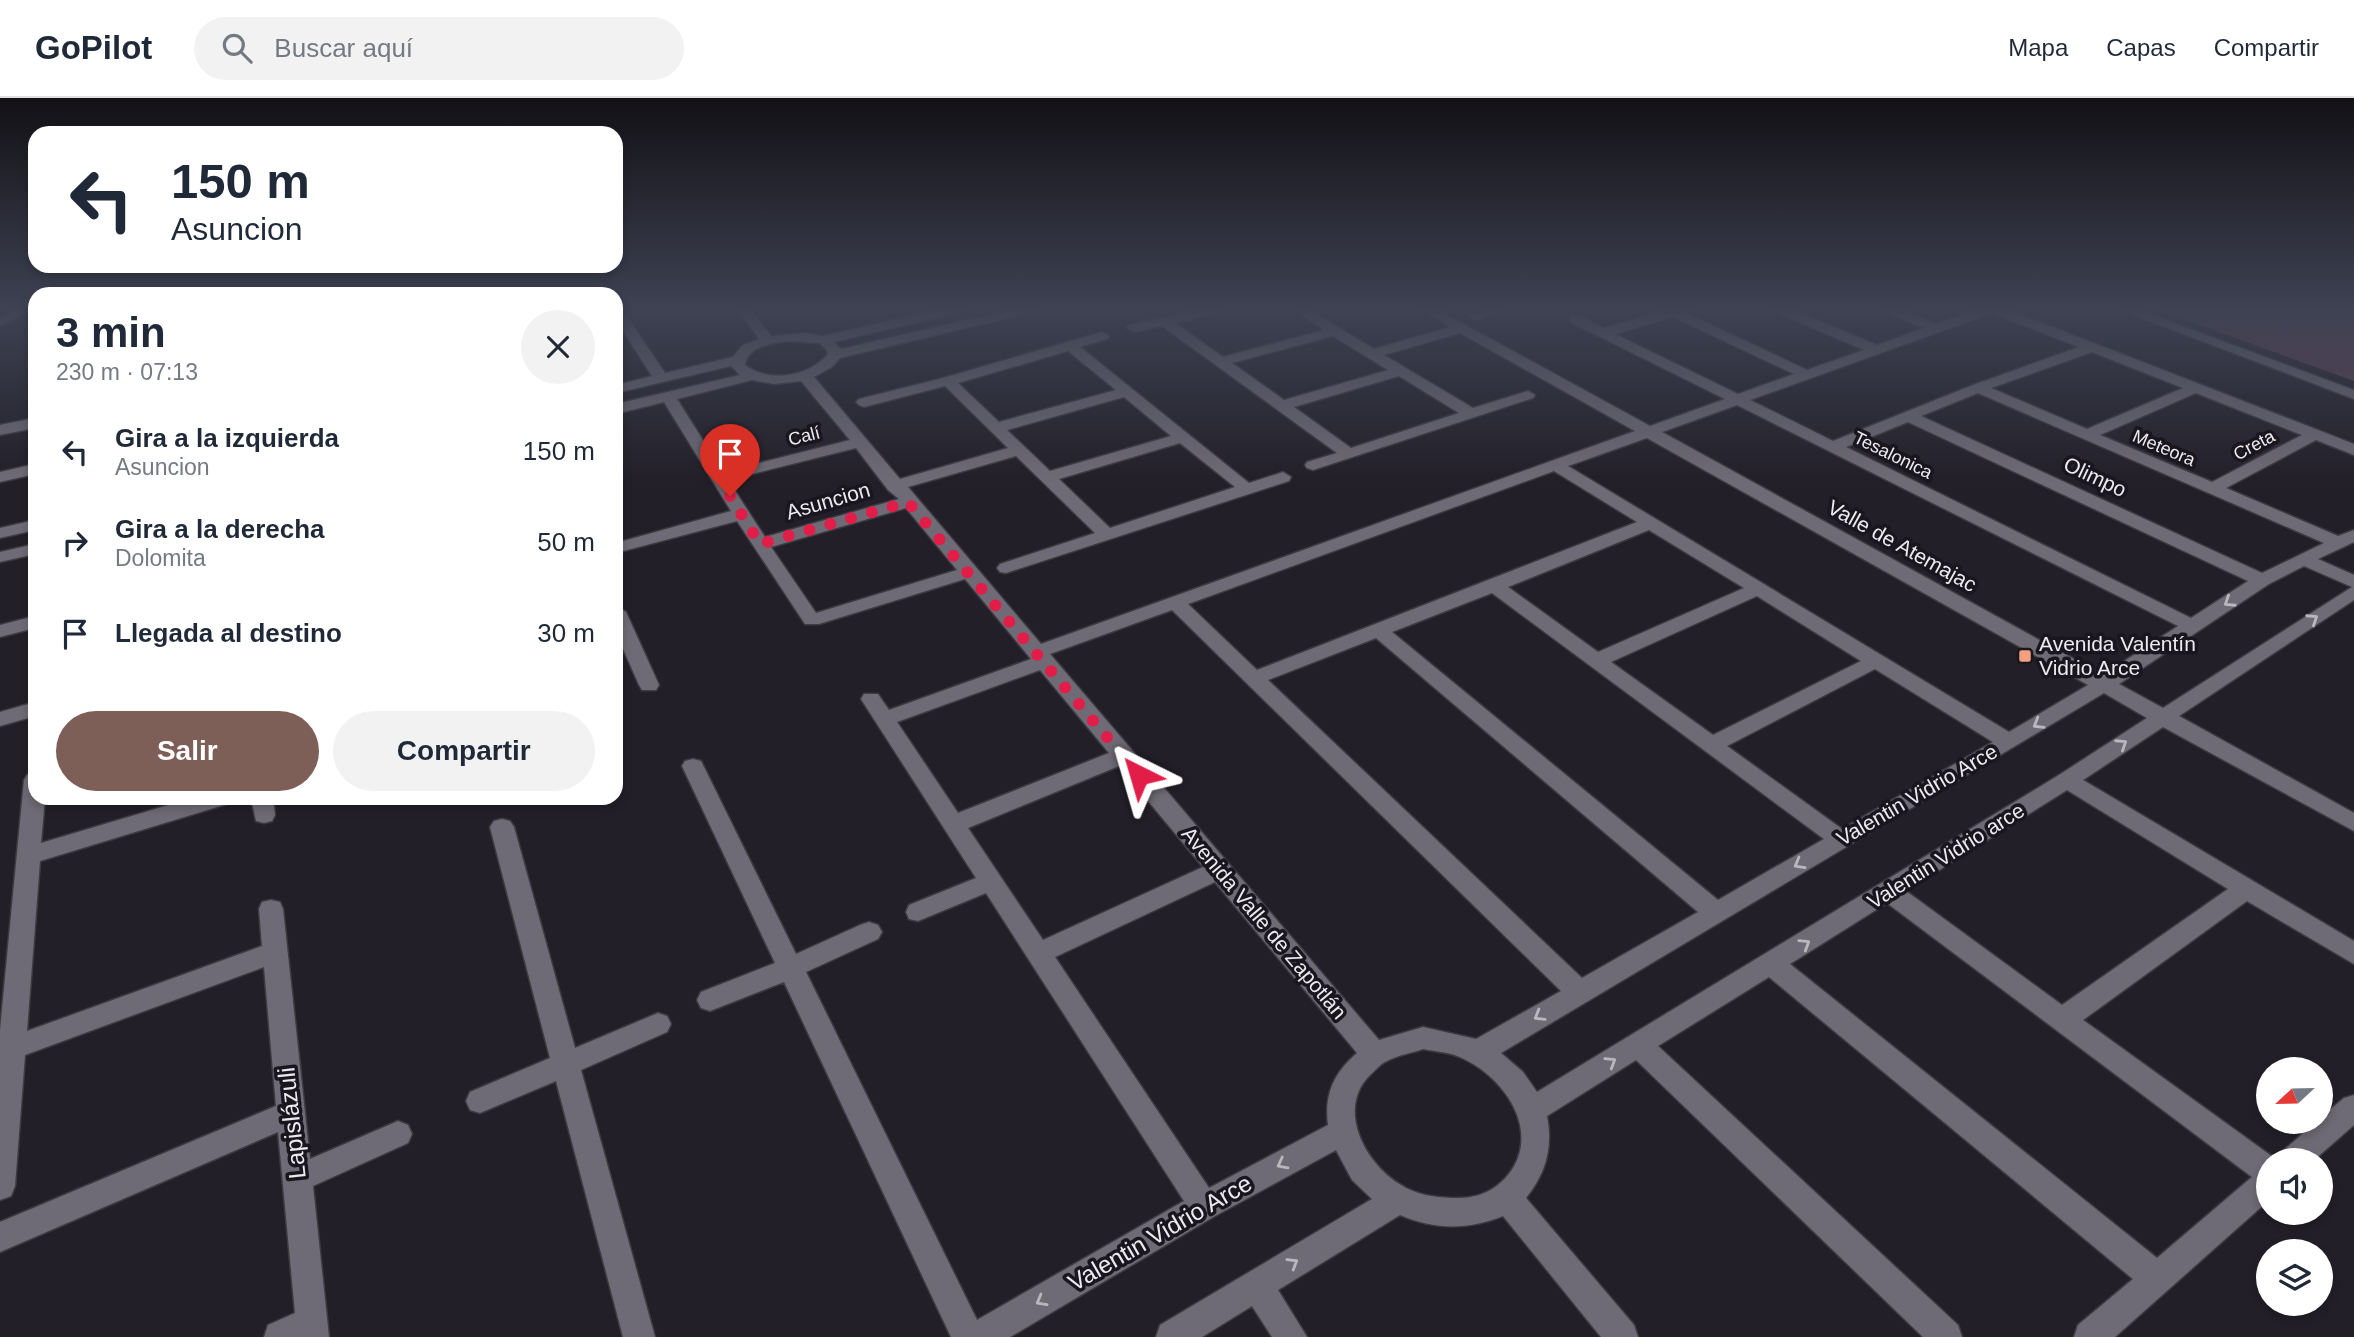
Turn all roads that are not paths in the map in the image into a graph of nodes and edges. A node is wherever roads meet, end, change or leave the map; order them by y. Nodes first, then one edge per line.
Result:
1 (651, 367) edge
2 (708, 367) edge
3 (740, 367) edge
4 (822, 367) edge
5 (997, 367) edge
6 (1095, 367) edge
7 (1228, 367) edge
8 (1393, 367) edge
9 (1532, 367) edge
10 (1669, 367) edge
11 (1791, 367) edge
12 (1825, 367) edge
13 (2037, 367) edge
14 (2139, 367) edge
15 (2279, 367) edge
16 (1400, 371) junction
17 (1805, 374) junction
18 (804, 375) junction
19 (752, 376) junction
20 (661, 378) junction
21 (947, 381) junction
22 (623, 386) edge
23 (1978, 388) junction
24 (2195, 388) junction
25 (1126, 392) junction
26 (2354, 395) edge
27 (1528, 396) dead end
28 (668, 397) junction
29 (1734, 399) junction
30 (864, 402) dead end
31 (1282, 406) junction
32 (623, 407) edge
33 (1471, 414) junction
34 (1908, 416) junction
35 (28, 424) edge
36 (996, 428) junction
37 (0, 430) edge
38 (1650, 432) junction
39 (2087, 435) junction
40 (2314, 435) junction
41 (1183, 437) junction
42 (859, 442) junction
43 (1832, 447) junction
44 (1020, 450) junction
45 (2354, 450) edge
46 (1349, 454) junction
47 (1313, 465) dead end
48 (1555, 465) junction
49 (28, 471) edge
50 (0, 477) edge
51 (1047, 477) junction
52 (1283, 477) dead end
53 (718, 478) junction
54 (1247, 489) junction
55 (2212, 489) junction
56 (901, 494) junction
57 (741, 514) junction
58 (1650, 523) junction
59 (28, 527) edge
60 (0, 533) edge
61 (1107, 535) junction
62 (2345, 538) edge
63 (760, 544) junction
64 (623, 546) edge
65 (28, 551) edge
66 (0, 558) edge
67 (2302, 559) junction
68 (1006, 568) dead end
69 (968, 572) junction
70 (2262, 580) junction
71 (2354, 582) edge
72 (1494, 586) junction
73 (1755, 590) junction
74 (2354, 592) edge
75 (1175, 602) junction
76 (28, 624) edge
77 (2193, 626) junction
78 (623, 627) edge
79 (0, 631) edge
80 (1379, 631) junction
81 (1040, 657) junction
82 (1595, 661) junction
83 (1874, 662) junction
84 (1255, 678) junction
85 (2104, 684) junction
86 (649, 685) dead end
87 (28, 711) edge
88 (2164, 717) junction
89 (0, 719) edge
90 (2009, 742) junction
91 (1711, 745) junction
92 (1123, 756) junction
93 (693, 766) dead end
94 (2067, 780) junction
95 (33, 805) edge
96 (196, 805) edge
97 (2354, 823) edge
98 (954, 824) junction
99 (502, 827) dead end
100 (1840, 839) junction
101 (28, 856) junction
102 (1220, 870) junction
103 (991, 881) junction
104 (2248, 888) junction
105 (1889, 892) junction
106 (271, 909) dead end
107 (918, 912) dead end
108 (1716, 913) junction
109 (869, 932) dead end
110 (275, 952) junction
111 (1039, 953) junction
112 (2354, 954) edge
113 (1772, 964) junction
114 (790, 968) junction
115 (1579, 992) junction
116 (710, 1000) dead end
117 (2063, 1019) junction
118 (658, 1024) dead end
119 (1638, 1045) junction
120 (12, 1048) junction
121 (1478, 1052) junction
122 (1373, 1053) junction
123 (565, 1064) junction
124 (480, 1101) dead end
125 (2354, 1107) edge
126 (1532, 1110) junction
127 (291, 1113) junction
128 (1342, 1132) junction
129 (398, 1134) dead end
130 (2307, 1148) edge
131 (2256, 1162) edge
132 (298, 1178) junction
133 (0, 1186) edge
134 (2256, 1192) edge
135 (1507, 1198) junction
136 (1397, 1200) junction
137 (1204, 1206) junction
138 (0, 1237) edge
139 (2157, 1278) junction
140 (1256, 1285) junction
141 (313, 1329) edge
142 (280, 1337) edge
143 (639, 1337) edge
144 (968, 1337) edge
145 (979, 1337) edge
146 (1172, 1337) edge
147 (1291, 1337) edge
148 (1622, 1337) edge
149 (1946, 1337) edge
150 (2090, 1337) edge

1 - 20 street
2 - 20 street
3 - 19 street
4 - 18 street
5 - 21 street
6 - 25 street
7 - 31 street
8 - 16 street
9 - 38 street, Valle de Atemajac
10 - 29 street, Tesalonica
11 - 17 street
12 - 17 street
13 - 23 street
14 - 24 street
15 - 26 street
16 - 31 street
16 - 33 street
17 - 29 street
18 - 19 street
18 - 42 street, Avenida Valle de Zapotlán
19 - 28 street
20 - 22 street
21 - 30 street
21 - 36 street
23 - 34 street
23 - 39 street, Meteora
24 - 39 street
24 - 40 street
25 - 36 street
25 - 41 street
27 - 33 street
28 - 32 street
28 - 53 street
29 - 38 street
29 - 43 street, Tesalonica
31 - 46 street
33 - 46 street
34 - 43 street
34 - 70 street, Olimpo
35 - 37 street
36 - 44 street
38 - 48 street
38 - 85 street, Valle de Atemajac
39 - 55 street, Meteora
40 - 45 street
40 - 55 street, Creta
41 - 51 street
41 - 54 street
42 - 53 street, Calí
42 - 56 street, Avenida Valle de Zapotlán
43 - 77 street, Tesalonica
44 - 51 street
44 - 56 street, Asuncion
46 - 47 street
48 - 58 street
48 - 75 street
49 - 50 street
51 - 61 street
52 - 54 street
53 - 57 street
54 - 61 street
55 - 62 street, Meteora
56 - 63 street, Asuncion
56 - 69 street, Avenida Valle de Zapotlán
57 - 63 street
57 - 64 street
58 - 72 street
58 - 73 street
59 - 60 street
61 - 68 street
62 - 67 street, Valentin Vidrio Arce
63 - 69 street
65 - 66 street
67 - 70 street, Valentin Vidrio Arce
67 - 71 street
69 - 81 street, Avenida Valle de Zapotlán
70 -> 77 street, Valentin Vidrio Arce
72 - 80 street
72 - 82 street
73 - 82 street
73 - 83 street
88 -> 74 street, Valentin Vidrio arce
75 - 81 street
75 - 84 street
76 - 79 street
77 - 85 street, Valentin Vidrio Arce
78 - 86 street
80 - 84 street
80 - 108 street
81 - 92 street, Avenida Valle de Zapotlán
81 - 98 street
82 - 91 street
83 - 90 street
83 - 91 street
84 - 115 street
85 - 88 street, Valle de Atemajac
85 -> 90 street, Valentin Vidrio Arce
87 - 89 street
94 -> 88 street, Valentin Vidrio arce
88 - 97 street, Valle de Atemajac
90 - 100 street, Valentin Vidrio Arce
91 - 100 street
92 - 98 street
92 - 102 street, Avenida Valle de Zapotlán
93 - 114 street
94 - 104 street
94 - 105 street, Valentin Vidrio arce
95 - 101 street
96 - 101 street
98 - 103 street
99 - 123 street
100 -> 108 street, Valentin Vidrio Arce
101 - 120 street
102 - 111 street
102 - 122 street, Avenida Valle de Zapotlán
103 - 107 street
103 - 111 street
104 - 112 street
104 - 117 street
113 -> 105 street, Valentin Vidrio arce
105 - 117 street
106 - 110 street, Lapislázuli
108 - 115 street, Valentin Vidrio Arce
109 - 114 street
110 - 120 street
110 - 127 street, Lapislázuli
111 - 137 street
113 - 119 street, Valentin Vidrio arce
113 - 139 street
114 - 116 street
114 - 144 street
115 -> 121 street, Valentin Vidrio Arce
117 - 131 street
118 - 123 street
126 -> 119 street, Valentin Vidrio arce
119 - 149 street
120 - 133 street
121 - 122 street
121 - 126 street
122 - 128 street
123 - 124 street
123 - 143 street
125 - 130 street
126 - 135 street
127 - 132 street, Lapislázuli
127 - 138 street
128 - 136 street
128 -> 137 street, Valentin Vidrio Arce
129 - 132 street
132 - 141 street, Lapislázuli
134 - 139 street
135 - 136 street
135 - 148 street
140 -> 136 street
137 -> 145 street, Valentin Vidrio Arce
139 - 150 street
140 - 146 street
140 - 147 street
141 - 142 street

